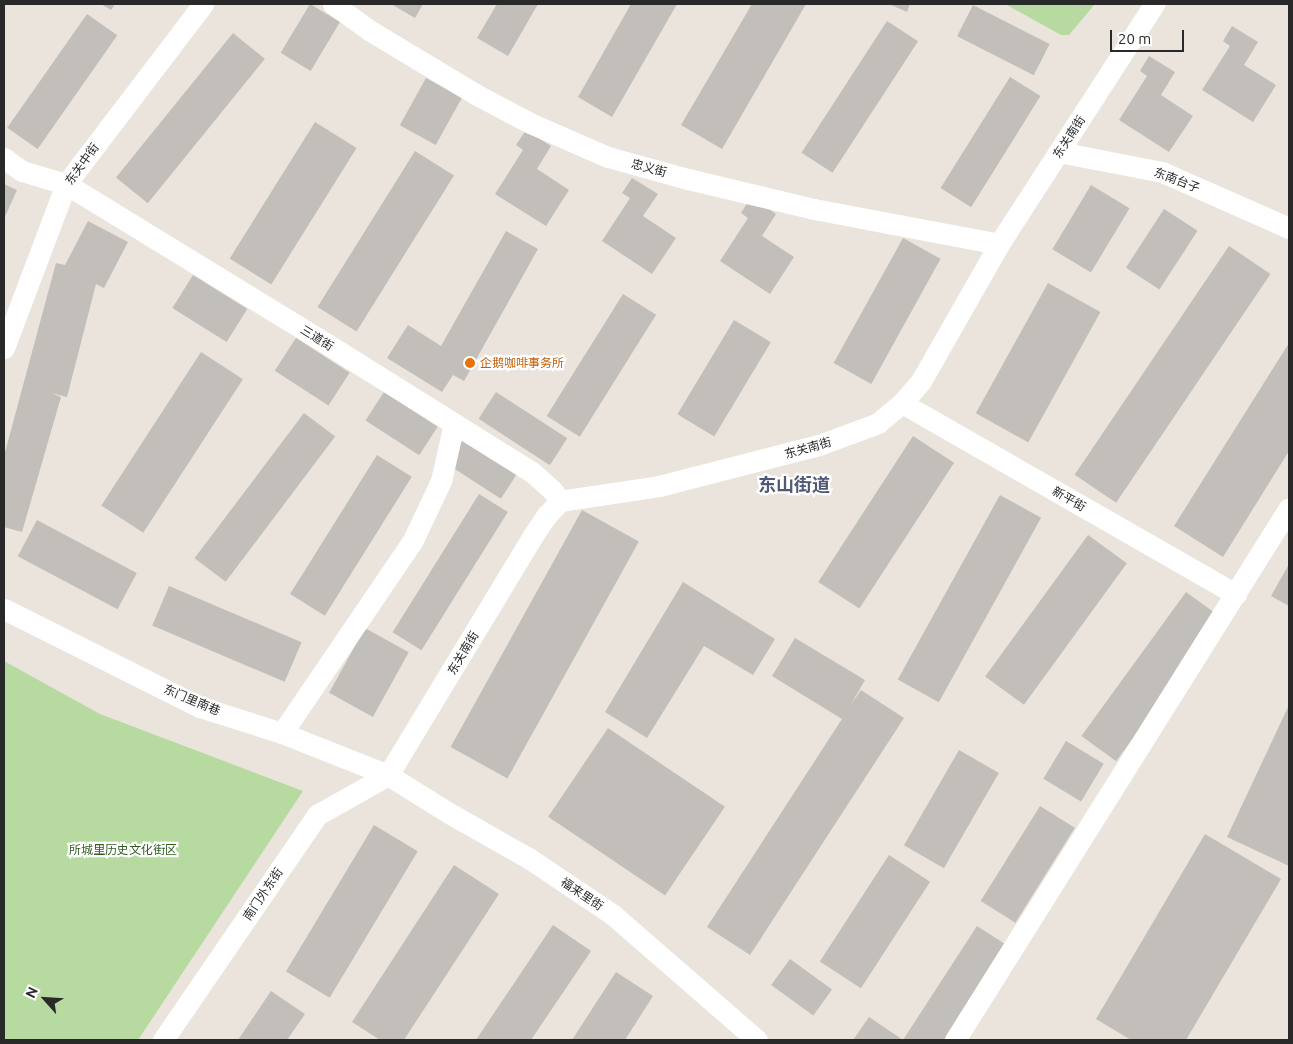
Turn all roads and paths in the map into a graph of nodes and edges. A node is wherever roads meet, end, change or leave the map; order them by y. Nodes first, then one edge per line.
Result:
1 (203, 4) edge
2 (333, 4) edge
3 (1154, 4) edge
4 (1059, 152) junction
5 (4, 158) edge
6 (66, 184) junction
7 (1289, 228) edge
8 (999, 244) junction
9 (4, 348) edge
10 (902, 403) junction
11 (454, 424) junction
12 (560, 502) junction
13 (1289, 508) edge
14 (1236, 594) junction
15 (4, 609) edge
16 (282, 733) junction
17 (388, 775) junction
18 (163, 1040) edge
19 (757, 1040) edge
20 (955, 1040) edge

1 - 6 street, 东关中街
2 - 8 street, 忠义街
3 - 4 street, 东关南街
4 - 7 street, 东南台子
4 - 8 street, 东关南街
5 - 6 street, 三道街
6 - 9 street, 东关中街
6 - 11 street, 三道街
8 - 10 street, 东关南街
10 - 12 street, 东关南街
10 - 14 street, 新平街
11 - 12 street, 三道街
11 - 16 street
12 - 17 street, 东关南街
13 - 14 street
14 - 20 street
15 - 16 street, 东门里南巷
16 - 17 street, 东门里南巷
17 - 18 street, 南门外东街
17 - 19 street, 福来里街

